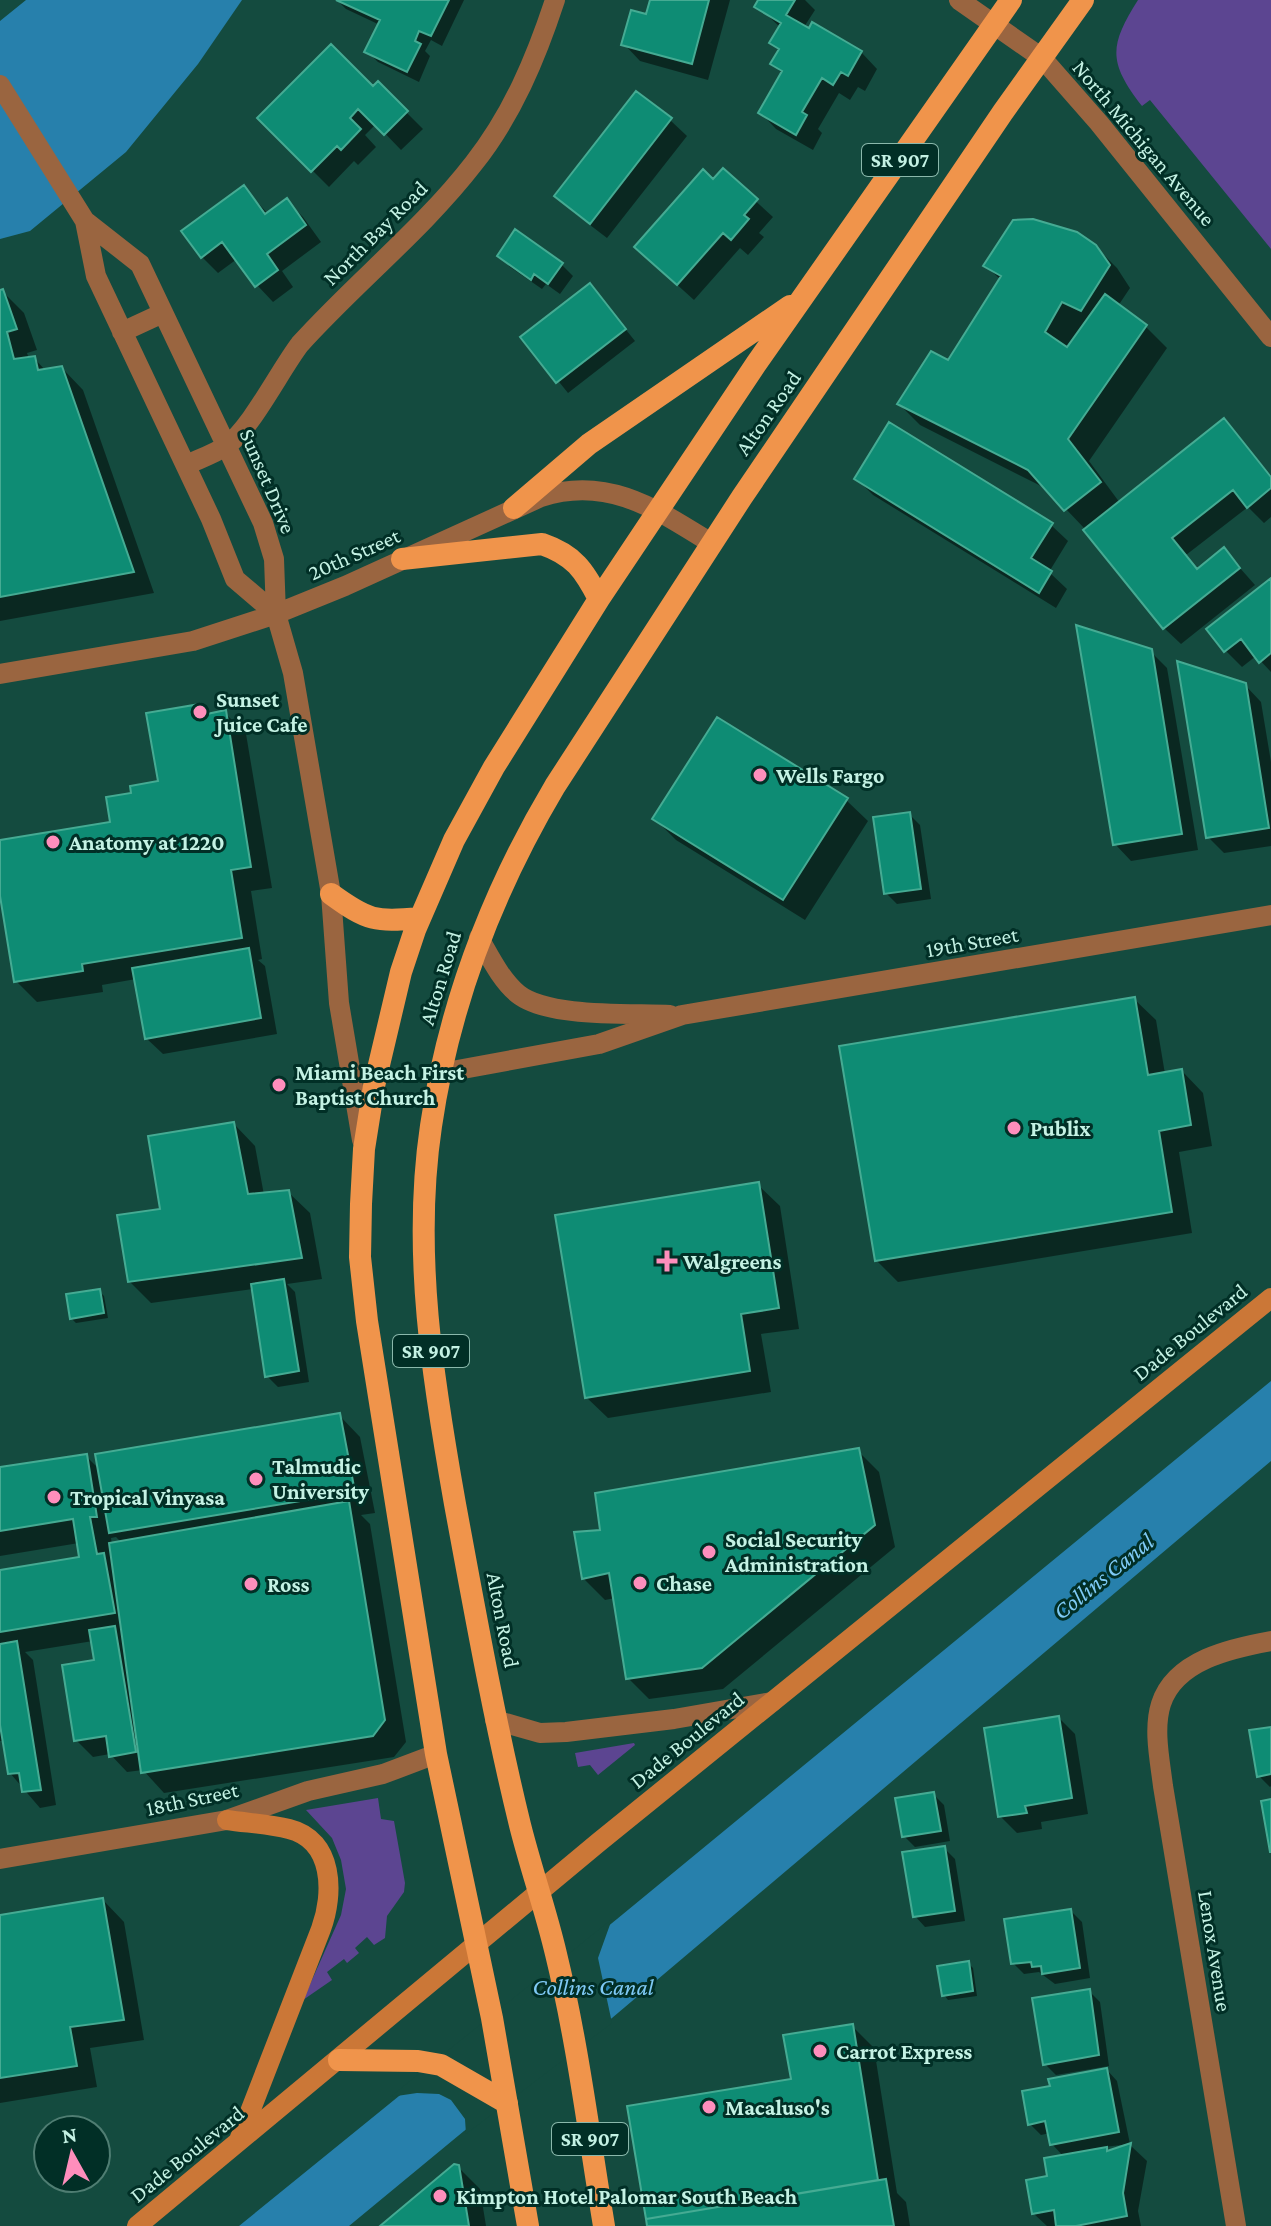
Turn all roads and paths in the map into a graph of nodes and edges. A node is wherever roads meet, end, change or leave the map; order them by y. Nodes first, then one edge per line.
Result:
1 (555, 0) edge
2 (959, 0) edge
3 (1011, 0) edge
4 (1083, 0) edge
5 (996, 25) junction
6 (1042, 58) junction
7 (0, 85) edge
8 (85, 221) junction
9 (804, 296) junction
10 (163, 313) junction
11 (122, 332) junction
12 (1271, 337) edge
13 (228, 445) junction
14 (186, 465) junction
15 (514, 508) junction
16 (658, 512) junction
17 (711, 543) junction
18 (402, 559) junction
19 (599, 599) junction
20 (276, 614) junction
21 (0, 674) edge
22 (331, 894) junction
23 (1271, 915) edge
24 (420, 918) junction
25 (479, 938) junction
26 (682, 1015) junction
27 (441, 1073) junction
28 (364, 1149) junction
29 (1271, 1298) edge
30 (1271, 1641) edge
31 (772, 1702) junction
32 (495, 1720) junction
33 (436, 1754) junction
34 (227, 1820) junction
35 (0, 1859) edge
36 (540, 1892) junction
37 (476, 1946) junction
38 (339, 2060) junction
39 (507, 2107) junction
40 (238, 2143) junction
41 (137, 2226) edge
42 (528, 2226) edge
43 (604, 2226) edge
44 (1236, 2226) edge

1 - 13 street, North Bay Road
2 - 5 street, North Michigan Avenue
3 - 5 highway, Alton Road / SR 907
4 - 6 highway, Alton Road / SR 907
5 - 6 street, North Michigan Avenue
5 - 9 highway, Alton Road / SR 907
6 - 12 street, North Michigan Avenue
6 - 17 highway, Alton Road / SR 907
7 - 8 street, Sunset Drive
8 - 10 street, Sunset Drive
8 - 11 street
9 - 15 highway
9 - 16 highway, Alton Road / SR 907
10 - 11 street
10 - 13 street, Sunset Drive
11 - 14 street
13 - 14 street, North Bay Road
13 - 20 street, Sunset Drive
14 - 20 street
15 - 16 street, 20th Street
15 - 18 street, 20th Street
16 - 17 street, 20th Street
16 - 19 highway, Alton Road / SR 907
17 - 25 highway, Alton Road / SR 907
18 - 19 highway
18 - 20 street, 20th Street
19 - 24 highway, Alton Road / SR 907
20 - 21 street, 20th Street
20 - 22 street, Sunset Drive
22 - 24 highway
22 - 28 street, Sunset Drive
23 - 26 street, 19th Street
24 - 28 highway, Alton Road / SR 907
25 - 26 street, 19th Street
25 - 27 highway, Alton Road / SR 907
26 - 27 street, 19th Street
27 - 32 highway, Alton Road / SR 907
28 - 33 highway, Alton Road / SR 907
29 - 31 main road, Dade Boulevard
30 - 44 street, Lenox Avenue
31 - 32 street
31 - 36 main road, Dade Boulevard
32 - 36 highway, Alton Road / SR 907
33 - 34 street, 18th Street
33 - 37 highway, Alton Road / SR 907
34 - 35 street, 18th Street
34 - 40 main road
36 - 37 main road, Dade Boulevard
36 - 43 highway, Alton Road / SR 907
37 - 38 main road, Dade Boulevard
37 - 39 highway, Alton Road / SR 907
38 - 39 highway
38 - 40 main road, Dade Boulevard
39 - 42 highway, Alton Road / SR 907
40 - 41 main road, Dade Boulevard

